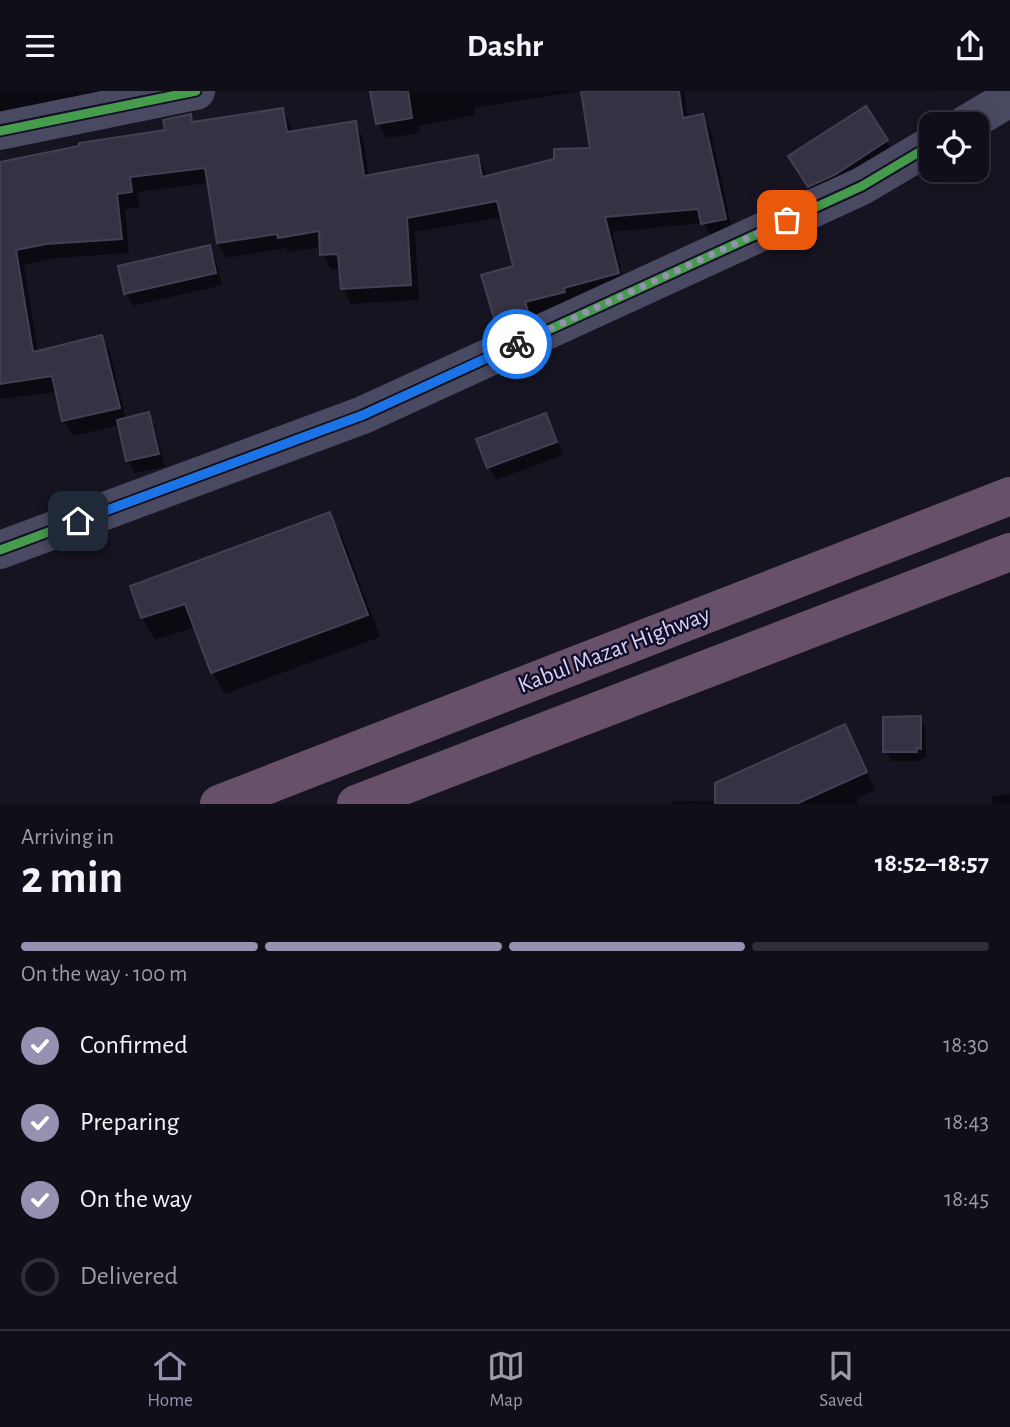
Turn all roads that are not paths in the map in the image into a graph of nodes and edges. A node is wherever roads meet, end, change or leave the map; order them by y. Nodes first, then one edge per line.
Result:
1 (196, 91) edge
2 (1010, 98) edge
3 (986, 112) edge
4 (0, 131) edge
5 (919, 152) edge
6 (1010, 496) edge
7 (0, 550) edge
8 (1010, 552) edge
9 (219, 804) edge
10 (356, 804) edge

1 - 4 street
2 - 3 street
5 - 7 street
6 - 9 highway, Kabul Mazar Highway
8 - 10 highway, Kabul Mazar Highway

